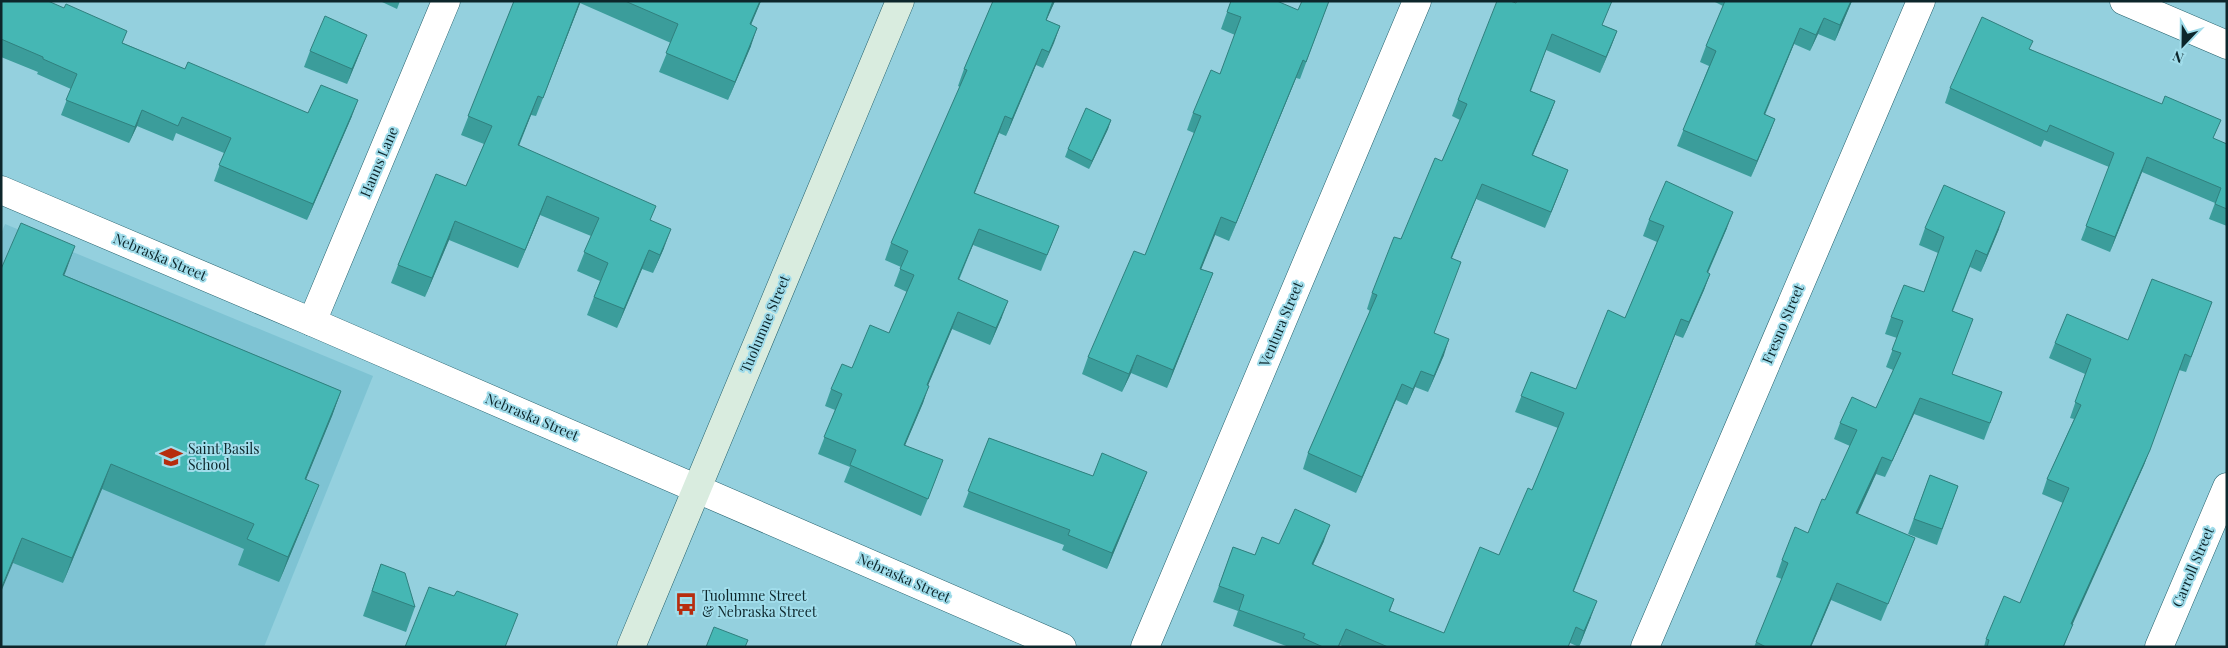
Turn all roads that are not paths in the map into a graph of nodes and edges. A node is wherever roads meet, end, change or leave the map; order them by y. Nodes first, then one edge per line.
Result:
1 (446, 1) edge
2 (900, 1) edge
3 (1417, 1) edge
4 (1921, 1) edge
5 (2124, 1) edge
6 (2227, 45) edge
7 (1, 190) edge
8 (312, 322) junction
9 (2227, 487) edge
10 (697, 488) junction
11 (631, 647) edge
12 (1062, 647) edge
13 (1145, 647) edge
14 (1645, 647) edge
15 (2159, 647) edge

1 - 8 street, Hanns Lane
2 - 10 main road, Tuolumne Street
3 - 13 street, Ventura Street
4 - 14 street, Fresno Street
5 - 6 street
7 - 8 street, Nebraska Street
8 - 10 street, Nebraska Street
9 - 15 street, Carroll Street
10 - 11 main road, Tuolumne Street
10 - 12 street, Nebraska Street

